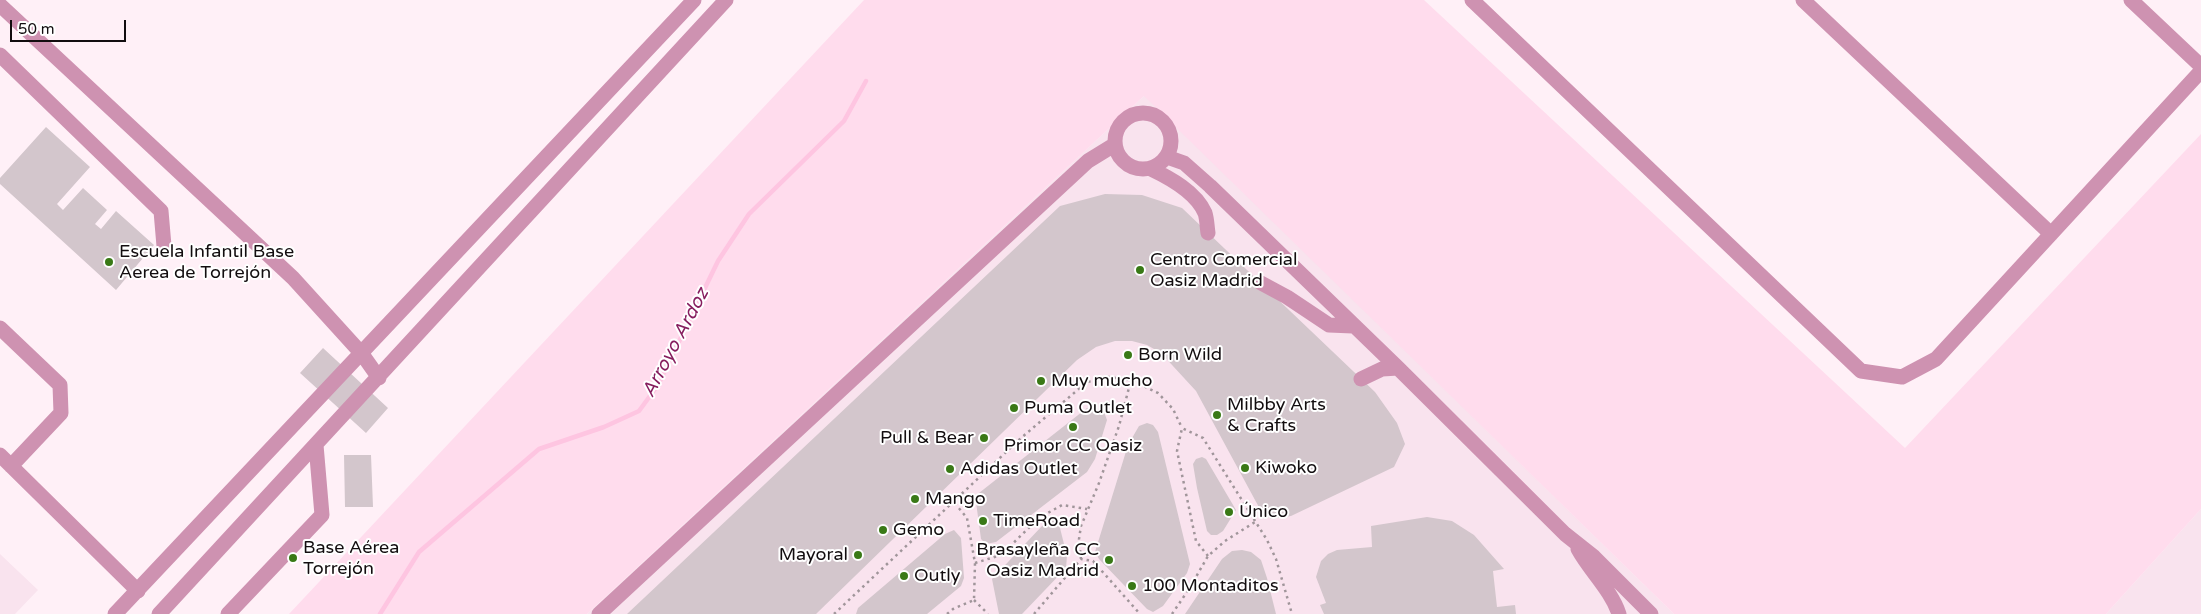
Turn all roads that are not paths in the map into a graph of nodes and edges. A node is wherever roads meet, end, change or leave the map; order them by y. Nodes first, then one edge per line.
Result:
1 (694, 0) edge
2 (726, 0) edge
3 (1803, 0) edge
4 (2131, 0) edge
5 (1478, 2) edge
6 (0, 5) edge
7 (0, 55) edge
8 (2201, 66) edge
9 (2201, 71) edge
10 (1114, 145) junction
11 (1167, 157) junction
12 (1151, 169) junction
13 (1208, 233) dead end
14 (2051, 234) junction
15 (164, 246) dead end
16 (1261, 283) dead end
17 (1353, 326) junction
18 (0, 328) edge
19 (362, 354) junction
20 (1398, 368) junction
21 (379, 378) junction
22 (1361, 379) dead end
23 (316, 445) junction
24 (0, 454) edge
25 (11, 466) junction
26 (1575, 543) junction
27 (138, 590) junction
28 (115, 614) edge
29 (160, 614) edge
30 (228, 614) edge
31 (600, 614) edge
32 (1619, 614) edge
33 (1651, 614) edge

1 - 19 street
2 - 21 street
3 - 14 street
4 - 8 street
5 - 14 street
6 - 19 street
7 - 15 street
9 - 14 street
10 - 11 street
10 - 12 street
10 - 31 street
11 - 12 street
11 - 17 street
12 - 13 street
16 - 17 street
17 - 20 street
18 - 25 street
19 - 21 street
19 - 27 street
20 - 22 street
20 - 26 street
21 - 23 street
23 - 29 street
23 - 30 street
24 - 25 street
25 - 27 street
26 - 32 street
26 - 33 street
27 - 28 street

